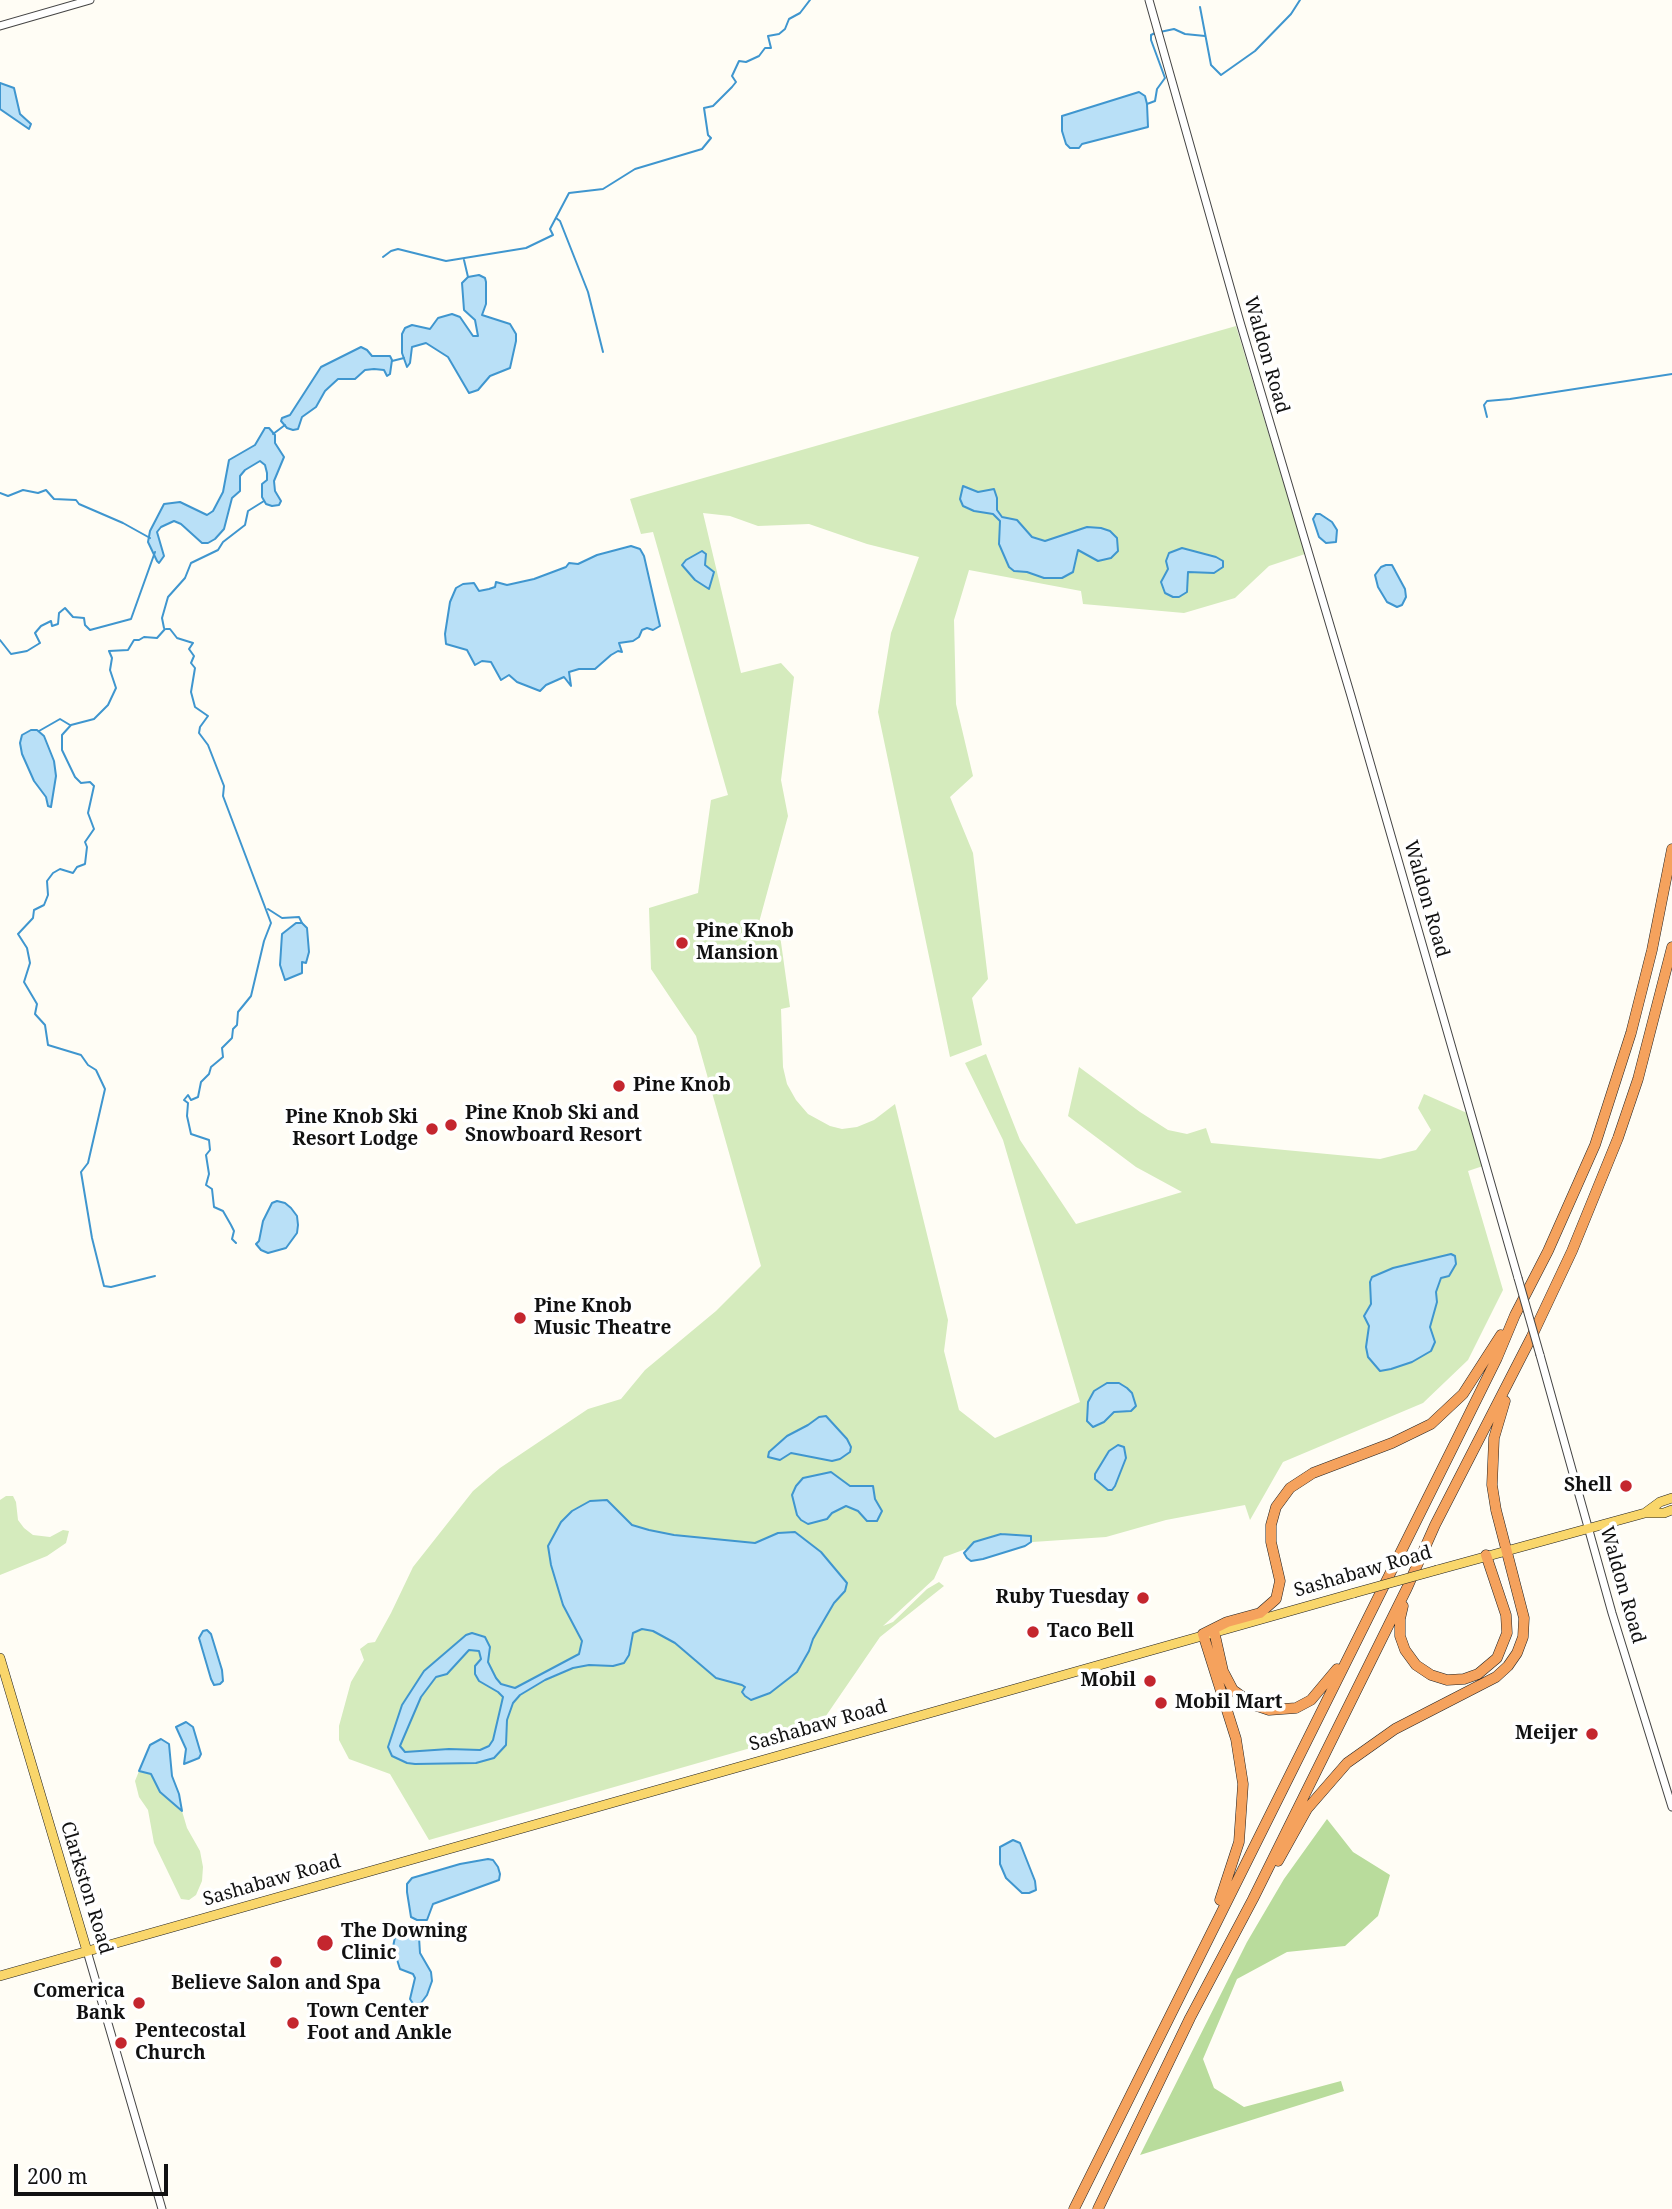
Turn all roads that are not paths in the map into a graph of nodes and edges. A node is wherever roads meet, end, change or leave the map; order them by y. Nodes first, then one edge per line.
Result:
1 (90, 0) edge
2 (1149, 0) edge
3 (0, 26) edge
4 (1672, 849) edge
5 (1672, 947) edge
6 (1515, 1315) junction
7 (1528, 1345) junction
8 (1672, 1498) edge
9 (1672, 1510) edge
10 (1645, 1513) junction
11 (1589, 1529) junction
12 (1506, 1550) junction
13 (1486, 1555) junction
14 (1407, 1588) junction
15 (1214, 1632) junction
16 (1203, 1634) junction
17 (1353, 1646) junction
18 (0, 1658) edge
19 (1672, 1807) edge
20 (1253, 1899) junction
21 (87, 1951) junction
22 (1196, 1959) junction
23 (0, 1976) edge
24 (162, 2209) edge
25 (1074, 2209) edge
26 (1098, 2209) edge

1 - 3 street
2 - 11 street, Waldon Road, bridge
4 - 6 highway
5 - 7 highway
6 - 16 highway
6 - 17 highway
7 - 12 highway
7 - 14 highway
8 - 10 main road, Sashabaw Road
9 - 10 main road, Sashabaw Road
10 - 11 main road, Sashabaw Road
11 - 12 main road, Sashabaw Road
11 - 19 street, Waldon Road
12 - 13 main road, Sashabaw Road
12 - 20 highway
13 - 14 highway
13 - 15 main road, Sashabaw Road, bridge
14 - 20 highway
15 - 16 main road, Sashabaw Road
15 - 17 highway
16 - 21 main road, Sashabaw Road
16 - 22 highway
17 - 22 highway
18 - 21 main road, Clarkston Road
20 - 26 highway
21 - 23 main road, Sashabaw Road
21 - 24 street, Clarkston Road
22 - 25 highway

